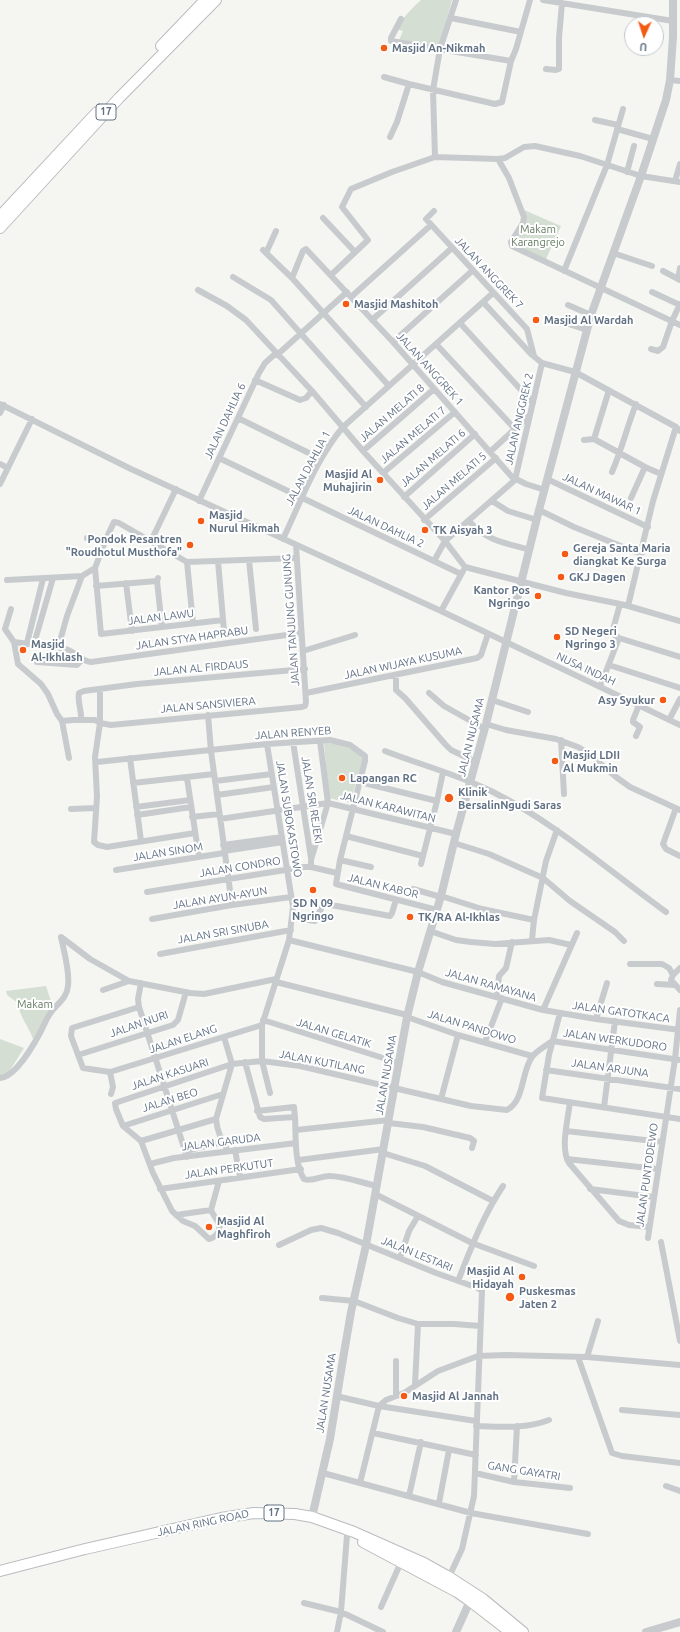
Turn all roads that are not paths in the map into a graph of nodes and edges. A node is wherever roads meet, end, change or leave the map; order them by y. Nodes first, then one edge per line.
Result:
1 (205, 0) edge
2 (216, 0) edge
3 (456, 0) edge
4 (530, 0) edge
5 (543, 0) edge
6 (673, 0) edge
7 (558, 2) edge
8 (451, 18) junction
9 (401, 19) dead end
10 (673, 20) junction
11 (521, 32) junction
12 (440, 48) junction
13 (511, 61) junction
14 (546, 69) dead end
15 (384, 77) dead end
16 (670, 80) junction
17 (680, 81) edge
18 (410, 84) junction
19 (433, 90) junction
20 (623, 109) dead end
21 (595, 120) dead end
22 (618, 127) junction
23 (390, 137) dead end
24 (653, 139) junction
25 (634, 146) dead end
26 (435, 156) junction
27 (498, 159) junction
28 (680, 164) edge
29 (607, 165) junction
30 (627, 172) junction
31 (641, 176) junction
32 (677, 182) edge
33 (434, 211) dead end
34 (0, 216) edge
35 (323, 218) dead end
36 (431, 225) junction
37 (0, 228) edge
38 (276, 231) dead end
39 (452, 248) junction
40 (356, 252) junction
41 (613, 253) junction
42 (652, 266) dead end
43 (680, 268) edge
44 (472, 271) junction
45 (564, 271) junction
46 (663, 272) dead end
47 (330, 275) junction
48 (233, 277) dead end
49 (292, 278) junction
50 (679, 279) edge
51 (601, 287) junction
52 (198, 290) dead end
53 (652, 292) dead end
54 (493, 293) junction
55 (349, 295) junction
56 (483, 302) junction
57 (568, 305) dead end
58 (680, 305) edge
59 (323, 313) junction
60 (591, 315) junction
61 (547, 317) dead end
62 (372, 320) junction
63 (672, 321) junction
64 (460, 323) junction
65 (680, 325) edge
66 (587, 330) junction
67 (301, 333) junction
68 (393, 342) junction
69 (436, 344) junction
70 (651, 349) dead end
71 (276, 354) junction
72 (534, 356) junction
73 (542, 363) junction
74 (413, 365) junction
75 (575, 372) junction
76 (255, 380) junction
77 (389, 386) junction
78 (434, 389) junction
79 (609, 390) junction
80 (312, 391) junction
81 (533, 403) junction
82 (2, 404) edge
83 (636, 404) junction
84 (366, 407) junction
85 (455, 412) junction
86 (0, 413) edge
87 (530, 415) junction
88 (238, 418) junction
89 (32, 419) junction
90 (342, 427) junction
91 (514, 429) junction
92 (678, 429) edge
93 (475, 434) junction
94 (594, 439) junction
95 (584, 440) dead end
96 (363, 451) junction
97 (490, 451) junction
98 (620, 454) junction
99 (219, 458) junction
100 (496, 458) junction
101 (321, 459) junction
102 (0, 464) edge
103 (645, 467) junction
104 (8, 468) junction
105 (612, 472) dead end
106 (383, 473) junction
107 (661, 474) junction
108 (547, 479) junction
109 (516, 480) junction
110 (0, 484) edge
111 (176, 489) junction
112 (545, 490) junction
113 (404, 497) junction
114 (302, 498) junction
115 (632, 498) dead end
116 (492, 500) junction
117 (199, 501) junction
118 (539, 510) junction
119 (424, 520) junction
120 (537, 520) junction
121 (469, 521) junction
122 (648, 527) junction
123 (87, 538) dead end
124 (106, 539) junction
125 (283, 539) junction
126 (151, 541) junction
127 (446, 541) junction
128 (296, 545) junction
129 (530, 550) junction
130 (642, 553) junction
131 (297, 558) junction
132 (249, 560) junction
133 (218, 561) junction
134 (434, 561) junction
135 (187, 562) junction
136 (465, 566) junction
137 (95, 568) junction
138 (461, 574) junction
139 (82, 576) junction
140 (53, 578) junction
141 (43, 579) junction
142 (7, 580) dead end
143 (522, 582) junction
144 (126, 583) junction
145 (96, 586) junction
146 (620, 604) junction
147 (628, 606) junction
148 (11, 609) dead end
149 (441, 612) junction
150 (223, 620) junction
151 (680, 620) edge
152 (193, 624) junction
153 (162, 627) junction
154 (256, 629) dead end
155 (132, 631) junction
156 (224, 631) dead end
157 (302, 633) junction
158 (488, 634) junction
159 (355, 635) dead end
160 (619, 638) junction
161 (14, 642) junction
162 (506, 642) junction
163 (30, 644) junction
164 (58, 648) junction
165 (303, 651) junction
166 (680, 657) edge
167 (84, 661) junction
168 (37, 662) dead end
169 (610, 665) junction
170 (305, 669) junction
171 (396, 675) junction
172 (600, 687) junction
173 (680, 688) edge
174 (100, 690) junction
175 (306, 693) junction
176 (429, 693) dead end
177 (680, 699) edge
178 (492, 700) junction
179 (639, 705) junction
180 (528, 712) dead end
181 (208, 715) junction
182 (81, 720) junction
183 (669, 720) junction
184 (62, 721) junction
185 (100, 723) junction
186 (680, 725) edge
187 (486, 727) junction
188 (636, 736) dead end
189 (561, 740) junction
190 (320, 741) junction
191 (294, 742) junction
192 (267, 744) junction
193 (211, 750) junction
194 (385, 751) dead end
195 (70, 758) dead end
196 (130, 758) junction
197 (97, 762) dead end
198 (476, 762) junction
199 (444, 772) junction
200 (272, 774) junction
201 (187, 778) junction
202 (214, 778) junction
203 (360, 782) junction
204 (470, 782) junction
205 (134, 783) junction
206 (274, 787) junction
207 (564, 794) dead end
208 (217, 795) junction
209 (190, 800) junction
210 (437, 801) junction
211 (328, 803) junction
212 (136, 807) junction
213 (191, 807) junction
214 (304, 807) junction
215 (96, 808) junction
216 (71, 809) dead end
217 (353, 809) junction
218 (678, 809) edge
219 (277, 810) junction
220 (137, 815) junction
221 (219, 816) junction
222 (192, 817) junction
223 (430, 828) junction
224 (557, 830) junction
225 (195, 833) junction
226 (456, 834) junction
227 (346, 836) junction
228 (282, 840) junction
229 (141, 841) junction
230 (454, 844) junction
231 (224, 850) junction
232 (423, 856) junction
233 (680, 856) edge
234 (199, 857) junction
235 (311, 860) junction
236 (340, 860) junction
237 (421, 864) dead end
238 (311, 867) junction
239 (371, 867) dead end
240 (288, 869) junction
241 (116, 870) dead end
242 (337, 873) junction
243 (543, 878) junction
244 (228, 879) junction
245 (413, 889) dead end
246 (147, 892) dead end
247 (441, 896) junction
248 (291, 897) junction
249 (396, 900) junction
250 (232, 905) junction
251 (437, 910) junction
252 (666, 912) dead end
253 (293, 918) junction
254 (152, 919) dead end
255 (534, 920) junction
256 (291, 930) junction
257 (430, 931) junction
258 (577, 933) dead end
259 (289, 940) junction
260 (532, 940) junction
261 (624, 941) dead end
262 (512, 942) junction
263 (571, 946) junction
264 (160, 954) dead end
265 (630, 964) dead end
266 (680, 968) edge
267 (418, 972) junction
268 (673, 975) junction
269 (129, 981) junction
270 (276, 981) junction
271 (141, 983) junction
272 (607, 983) dead end
273 (657, 984) dead end
274 (675, 985) junction
275 (103, 990) dead end
276 (680, 990) edge
277 (186, 992) junction
278 (499, 997) junction
279 (139, 1008) junction
280 (543, 1010) junction
281 (680, 1010) edge
282 (560, 1013) junction
283 (407, 1016) junction
284 (596, 1019) junction
285 (615, 1021) junction
286 (262, 1023) junction
287 (679, 1030) edge
288 (148, 1033) junction
289 (458, 1035) junction
290 (224, 1037) junction
291 (552, 1041) junction
292 (485, 1042) junction
293 (611, 1049) junction
294 (78, 1055) junction
295 (532, 1056) junction
296 (156, 1059) junction
297 (677, 1059) edge
298 (262, 1061) junction
299 (245, 1062) junction
300 (399, 1063) junction
301 (232, 1064) junction
302 (546, 1070) junction
303 (110, 1072) junction
304 (0, 1078) edge
305 (608, 1078) junction
306 (164, 1086) junction
307 (394, 1087) junction
308 (670, 1087) junction
309 (680, 1089) edge
310 (270, 1093) dead end
311 (111, 1094) dead end
312 (223, 1094) junction
313 (441, 1099) junction
314 (570, 1102) junction
315 (604, 1106) junction
316 (172, 1110) junction
317 (257, 1111) junction
318 (295, 1116) junction
319 (665, 1116) junction
320 (216, 1119) junction
321 (680, 1119) edge
322 (389, 1122) junction
323 (123, 1126) junction
324 (178, 1130) junction
325 (296, 1130) junction
326 (566, 1131) junction
327 (141, 1141) junction
328 (223, 1142) junction
329 (662, 1142) junction
330 (296, 1143) junction
331 (472, 1148) dead end
332 (231, 1151) junction
333 (383, 1151) junction
334 (186, 1154) junction
335 (567, 1159) junction
336 (299, 1160) junction
337 (150, 1164) junction
338 (301, 1169) junction
339 (658, 1169) junction
340 (240, 1177) junction
341 (219, 1181) junction
342 (503, 1186) dead end
343 (590, 1188) junction
344 (160, 1189) junction
345 (376, 1190) junction
346 (653, 1197) junction
347 (493, 1201) junction
348 (211, 1210) junction
349 (176, 1215) junction
350 (418, 1216) junction
351 (649, 1227) junction
352 (648, 1238) dead end
353 (661, 1242) dead end
354 (472, 1243) junction
355 (279, 1245) dead end
356 (366, 1245) junction
357 (400, 1258) junction
358 (534, 1266) dead end
359 (458, 1281) junction
360 (322, 1298) dead end
361 (354, 1301) junction
362 (598, 1321) dead end
363 (418, 1324) junction
364 (480, 1326) junction
365 (680, 1341) edge
366 (478, 1356) junction
367 (578, 1357) junction
368 (587, 1358) junction
369 (396, 1360) dead end
370 (680, 1365) edge
371 (415, 1385) junction
372 (336, 1396) junction
373 (396, 1396) junction
374 (379, 1406) junction
375 (622, 1410) dead end
376 (680, 1416) edge
377 (549, 1420) dead end
378 (476, 1424) junction
379 (517, 1426) junction
380 (373, 1433) junction
381 (421, 1442) junction
382 (449, 1450) junction
383 (476, 1455) junction
384 (680, 1463) edge
385 (323, 1473) junction
386 (475, 1473) junction
387 (514, 1482) junction
388 (360, 1484) junction
389 (666, 1486) dead end
390 (570, 1488) dead end
391 (680, 1491) edge
392 (409, 1496) junction
393 (439, 1504) junction
394 (471, 1513) junction
395 (312, 1517) junction
396 (588, 1534) dead end
397 (347, 1535) junction
398 (401, 1562) junction
399 (32, 1566) junction
400 (422, 1568) junction
401 (0, 1571) edge
402 (0, 1576) edge
403 (449, 1576) junction
404 (470, 1601) junction
405 (304, 1603) dead end
406 (381, 1607) dead end
407 (341, 1612) junction
408 (680, 1622) edge
409 (337, 1632) edge
410 (383, 1632) edge
411 (456, 1632) edge
412 (510, 1632) edge
413 (523, 1632) edge
414 (646, 1632) edge

1 - 34 highway, 17
2 - 37 highway, 17
3 - 8 street
4 - 11 street
5 - 7 street
6 - 10 street, JALAN NUSAMA
7 - 10 street
7 - 14 street
8 - 11 street
8 - 12 street
9 - 12 street
10 - 16 street, JALAN NUSAMA
11 - 13 street
12 - 13 street
12 - 19 street
13 - 19 street
15 - 18 street
16 - 17 street
16 - 24 street, JALAN NUSAMA
18 - 19 street
18 - 23 street
19 - 26 street
20 - 22 street
21 - 22 street
22 - 24 street
22 - 29 street
24 - 31 street, JALAN NUSAMA
25 - 30 street
26 - 27 street
26 - 40 street
27 - 29 street
27 - 45 street
28 - 32 street
29 - 30 street
29 - 45 street
30 - 31 street
31 - 32 street
31 - 41 street, JALAN NUSAMA
33 - 36 street
35 - 40 street
36 - 39 street, JALAN ANGGREK 7
36 - 55 street, JALAN DAHLIA 6
38 - 49 street
39 - 44 street, JALAN ANGGREK 7
39 - 62 street
40 - 47 street
41 - 42 street
41 - 51 street, JALAN NUSAMA
43 - 50 street
44 - 54 street, JALAN ANGGREK 7
44 - 68 street
45 - 51 street
46 - 50 street
47 - 49 street, JALAN ANGGREK 1
47 - 55 street, JALAN ANGGREK 1
48 - 67 street
49 - 59 street
51 - 60 street, JALAN NUSAMA
51 - 63 street
52 - 71 street
53 - 58 street
54 - 56 street, JALAN DAHLIA 1
54 - 72 street, JALAN ANGGREK 7
55 - 59 street, JALAN DAHLIA 6
55 - 62 street, JALAN ANGGREK 1
56 - 64 street, JALAN DAHLIA 1
56 - 72 street
57 - 60 street
58 - 63 street
59 - 67 street, JALAN DAHLIA 6
59 - 77 street
60 - 66 street, JALAN NUSAMA
61 - 66 street
62 - 68 street, JALAN ANGGREK 1
63 - 65 street
63 - 70 street
64 - 69 street, JALAN DAHLIA 1
64 - 81 street
66 - 75 street, JALAN NUSAMA
67 - 71 street, JALAN DAHLIA 6
67 - 84 street
68 - 74 street, JALAN ANGGREK 1
69 - 74 street, JALAN DAHLIA 1
69 - 91 street
71 - 76 street, JALAN DAHLIA 6
71 - 80 street
72 - 73 street
73 - 75 street
73 - 81 street, JALAN ANGGREK 2
74 - 77 street, JALAN DAHLIA 1
74 - 78 street, JALAN ANGGREK 1
75 - 79 street
75 - 108 street, JALAN NUSAMA
76 - 80 street
76 - 88 street, JALAN DAHLIA 6
77 - 84 street, JALAN DAHLIA 1
78 - 85 street, JALAN ANGGREK 1
78 - 96 street, JALAN MELATI 8
79 - 83 street
79 - 94 street
80 - 90 street
81 - 87 street, JALAN ANGGREK 2
82 - 86 street
82 - 89 street, NUSA INDAH
83 - 92 street
83 - 98 street
84 - 90 street, JALAN DAHLIA 1
85 - 93 street, JALAN ANGGREK 1
85 - 106 street, JALAN MELATI 7
87 - 91 street
87 - 109 street, JALAN ANGGREK 2
88 - 99 street, JALAN DAHLIA 6
88 - 101 street
89 - 104 street
89 - 111 street, NUSA INDAH
90 - 96 street
90 - 101 street, JALAN DAHLIA 1
91 - 97 street
92 - 107 street
93 - 97 street, JALAN ANGGREK 1
93 - 113 street, JALAN MELATI 6
94 - 95 street
94 - 98 street
96 - 106 street
97 - 100 street, JALAN ANGGREK 1
98 - 103 street
98 - 105 street
99 - 114 street, JALAN DAHLIA 2
99 - 117 street, JALAN DAHLIA 6
100 - 109 street, JALAN ANGGREK 1
100 - 119 street, JALAN MELATI 5
101 - 114 street, JALAN DAHLIA 1
102 - 104 street
103 - 107 street
103 - 115 street
104 - 110 street
106 - 113 street
107 - 122 street
108 - 112 street, JALAN NUSAMA
108 - 122 street, JALAN MAWAR 1
109 - 112 street, JALAN ANGGREK 1
109 - 116 street
111 - 117 street, NUSA INDAH
111 - 126 street
112 - 118 street, JALAN NUSAMA
113 - 119 street
114 - 125 street, JALAN DAHLIA 1
114 - 134 street, JALAN DAHLIA 2
116 - 120 street
116 - 121 street
117 - 125 street, NUSA INDAH
118 - 120 street, JALAN NUSAMA
118 - 130 street
119 - 127 street
120 - 129 street, JALAN NUSAMA
121 - 127 street
121 - 129 street
122 - 130 street
123 - 124 street
124 - 126 street
124 - 137 street
125 - 128 street, NUSA INDAH
126 - 135 street
127 - 134 street
127 - 136 street
128 - 131 street, JALAN TANJUNG GUNUNG
128 - 149 street, NUSA INDAH
129 - 143 street, JALAN NUSAMA
130 - 147 street
131 - 132 street
131 - 157 street, JALAN TANJUNG GUNUNG
132 - 133 street
132 - 154 street
133 - 135 street
133 - 150 street
134 - 138 street, JALAN DAHLIA 2
135 - 152 street
136 - 138 street
136 - 143 street
137 - 139 street
137 - 145 street
138 - 149 street
139 - 140 street
139 - 164 street
140 - 141 street
140 - 163 street
141 - 142 street
141 - 163 street
143 - 146 street
143 - 162 street, JALAN NUSAMA
144 - 145 street
144 - 153 street
144 - 155 street
145 - 155 street, JALAN LAWU
146 - 147 street
146 - 160 street
147 - 151 street
148 - 161 street
149 - 158 street, NUSA INDAH
150 - 152 street, JALAN LAWU
150 - 156 street
152 - 153 street, JALAN LAWU
153 - 155 street, JALAN LAWU
157 - 165 street, JALAN TANJUNG GUNUNG
157 - 167 street, JALAN STYA HAPRABU
158 - 162 street, NUSA INDAH
158 - 171 street, JALAN WIJAYA KUSUMA
159 - 165 street
160 - 166 street
160 - 169 street
161 - 163 street
161 - 184 street
162 - 172 street, NUSA INDAH
162 - 178 street, JALAN NUSAMA
163 - 164 street
164 - 167 street
165 - 170 street, JALAN TANJUNG GUNUNG
167 - 168 street, JALAN STYA HAPRABU
169 - 172 street
169 - 173 street
170 - 174 street, JALAN AL FIRDAUS
170 - 175 street, JALAN TANJUNG GUNUNG
171 - 175 street, JALAN WIJAYA KUSUMA
171 - 198 street
172 - 179 street, NUSA INDAH
174 - 182 street, JALAN AL FIRDAUS
174 - 185 street
175 - 181 street, JALAN SANSIVIERA
176 - 187 street
177 - 183 street
178 - 180 street
178 - 187 street, JALAN NUSAMA
179 - 183 street, NUSA INDAH
179 - 188 street
181 - 185 street, JALAN SANSIVIERA
181 - 193 street
182 - 184 street, JALAN SANSIVIERA
182 - 185 street, JALAN SANSIVIERA
183 - 186 street, NUSA INDAH
184 - 195 street
185 - 215 street
187 - 189 street
187 - 198 street, JALAN NUSAMA
189 - 207 street
189 - 218 street
190 - 191 street, JALAN RENYEB
190 - 203 street, JALAN RENYEB
190 - 211 street
191 - 192 street, JALAN RENYEB
191 - 214 street, JALAN SRI REJEKI
192 - 193 street, JALAN RENYEB
192 - 200 street, JALAN SUBOKASTOWO
193 - 196 street, JALAN RENYEB
193 - 202 street
194 - 199 street
196 - 197 street, JALAN RENYEB
196 - 205 street
198 - 204 street, JALAN NUSAMA
199 - 204 street
199 - 210 street
200 - 202 street
200 - 206 street, JALAN SUBOKASTOWO
201 - 202 street
201 - 205 street
201 - 209 street
202 - 208 street
203 - 210 street
203 - 217 street, JALAN RENYEB
204 - 224 street
204 - 226 street, JALAN NUSAMA
205 - 212 street
206 - 208 street
206 - 219 street, JALAN SUBOKASTOWO
208 - 221 street
209 - 212 street
209 - 213 street
210 - 223 street
211 - 214 street, JALAN KARAWITAN
211 - 217 street, JALAN KARAWITAN
211 - 235 street
212 - 220 street
213 - 220 street
213 - 222 street
214 - 219 street, JALAN KARAWITAN
214 - 235 street, JALAN SRI REJEKI
215 - 216 street
215 - 229 street
217 - 223 street, JALAN KARAWITAN
217 - 227 street, JALAN RENYEB
218 - 233 street
219 - 221 street, JALAN KARAWITAN
219 - 228 street, JALAN SUBOKASTOWO
220 - 229 street
221 - 222 street, JALAN KARAWITAN
221 - 231 street
222 - 225 street
223 - 226 street, JALAN KARAWITAN
223 - 232 street
224 - 243 street
224 - 252 street
225 - 229 street
225 - 234 street
226 - 230 street, JALAN NUSAMA
227 - 232 street
227 - 236 street, JALAN RENYEB
228 - 231 street, JALAN SINOM
228 - 240 street, JALAN SUBOKASTOWO
230 - 243 street
230 - 247 street, JALAN NUSAMA
231 - 234 street, JALAN SINOM
231 - 244 street
232 - 237 street
234 - 241 street, JALAN SINOM
235 - 238 street
236 - 239 street
236 - 242 street, JALAN RENYEB
238 - 240 street, JALAN CONDRO
238 - 242 street, JALAN CONDRO
240 - 244 street, JALAN CONDRO
240 - 248 street, JALAN SUBOKASTOWO
242 - 249 street, JALAN KABOR
243 - 255 street
243 - 261 street
244 - 246 street, JALAN CONDRO
244 - 250 street
245 - 247 street
247 - 251 street, JALAN NUSAMA
247 - 255 street
248 - 250 street, JALAN AYUN-AYUN
248 - 253 street, JALAN SUBOKASTOWO
249 - 251 street, JALAN KABOR
249 - 253 street
250 - 254 street, JALAN AYUN-AYUN
251 - 257 street, JALAN NUSAMA
253 - 256 street, JALAN SUBOKASTOWO
255 - 260 street
256 - 259 street, JALAN SUBOKASTOWO
256 - 264 street, JALAN SRI SINUBA
257 - 262 street
257 - 267 street, JALAN NUSAMA
258 - 263 street
259 - 267 street
259 - 270 street, JALAN SUBOKASTOWO
260 - 262 street
260 - 263 street
262 - 278 street
263 - 280 street
265 - 268 street
266 - 268 street
267 - 278 street, JALAN RAMAYANA
267 - 283 street, JALAN NUSAMA
268 - 274 street
269 - 271 street
269 - 275 street
269 - 304 street
270 - 277 street
270 - 283 street
270 - 286 street, JALAN SUBOKASTOWO
271 - 277 street
271 - 279 street
272 - 284 street
273 - 274 street
274 - 276 street
277 - 288 street, JALAN NURI
278 - 280 street, JALAN RAMAYANA
278 - 292 street
279 - 288 street
279 - 294 street
280 - 282 street, JALAN RAMAYANA
281 - 287 street, JALAN PUNTODEWO
282 - 284 street, JALAN GATOTKACA
282 - 291 street
283 - 289 street, JALAN PANDOWO
283 - 300 street, JALAN NUSAMA
284 - 285 street, JALAN GATOTKACA
285 - 287 street, JALAN GATOTKACA
285 - 293 street
286 - 290 street, JALAN ELANG
286 - 298 street, JALAN SUBOKASTOWO
286 - 300 street, JALAN GELATIK
287 - 297 street, JALAN PUNTODEWO
288 - 294 street, JALAN NURI
288 - 296 street
289 - 292 street, JALAN PANDOWO
289 - 313 street
290 - 296 street, JALAN ELANG
290 - 301 street
291 - 293 street, JALAN WERKUDORO
291 - 295 street
291 - 302 street
292 - 295 street, JALAN PANDOWO
293 - 297 street, JALAN WERKUDORO
293 - 305 street
294 - 303 street
295 - 313 street, JALAN KUTILANG
296 - 303 street, JALAN ELANG
296 - 306 street
297 - 308 street, JALAN PUNTODEWO
298 - 299 street, JALAN KUTILANG
298 - 307 street, JALAN KUTILANG
298 - 310 street, JALAN SUBOKASTOWO
299 - 301 street, JALAN KUTILANG
299 - 317 street
300 - 307 street, JALAN NUSAMA
301 - 306 street, JALAN KASUARI
301 - 312 street
302 - 305 street, JALAN ARJUNA
302 - 314 street
303 - 311 street
305 - 308 street, JALAN ARJUNA
305 - 315 street
306 - 316 street
306 - 323 street, JALAN KASUARI
307 - 313 street, JALAN KUTILANG
307 - 322 street, JALAN NUSAMA
308 - 309 street, JALAN ARJUNA
308 - 319 street, JALAN PUNTODEWO
312 - 316 street, JALAN BEO
312 - 320 street
314 - 315 street
314 - 326 street
315 - 319 street
316 - 323 street, JALAN BEO
316 - 324 street
317 - 318 street
317 - 318 street
318 - 325 street
319 - 321 street
319 - 329 street, JALAN PUNTODEWO
320 - 324 street
320 - 328 street
322 - 325 street
322 - 331 street
322 - 333 street, JALAN NUSAMA
323 - 327 street
324 - 327 street
324 - 334 street
325 - 330 street
326 - 329 street
326 - 335 street
327 - 337 street
328 - 332 street
328 - 334 street
329 - 339 street, JALAN PUNTODEWO
330 - 332 street, JALAN GARUDA
330 - 336 street
332 - 334 street, JALAN GARUDA
332 - 340 street
333 - 336 street
333 - 345 street, JALAN NUSAMA
333 - 347 street
334 - 337 street, JALAN GARUDA
335 - 339 street
335 - 343 street
336 - 338 street
337 - 344 street
338 - 340 street, JALAN PERKUTUT
338 - 345 street
339 - 346 street, JALAN PUNTODEWO
340 - 341 street, JALAN PERKUTUT
341 - 344 street, JALAN PERKUTUT
341 - 348 street
342 - 347 street
343 - 346 street
343 - 351 street
344 - 349 street
345 - 350 street
345 - 356 street, JALAN NUSAMA
346 - 351 street, JALAN PUNTODEWO
347 - 354 street
348 - 349 street
348 - 349 street
350 - 354 street
350 - 357 street
351 - 352 street, JALAN PUNTODEWO
353 - 365 street
354 - 358 street
354 - 359 street
355 - 356 street, JALAN LESTARI
356 - 357 street, JALAN LESTARI
356 - 361 street, JALAN NUSAMA
357 - 359 street, JALAN LESTARI
359 - 364 street, JALAN LESTARI
360 - 361 street
361 - 363 street
361 - 372 street, JALAN NUSAMA
362 - 368 street
363 - 364 street
363 - 371 street
364 - 366 street
366 - 367 street
366 - 371 street
366 - 378 street
367 - 368 street
367 - 384 street
368 - 370 street
369 - 373 street
371 - 373 street
372 - 374 street
372 - 385 street, JALAN NUSAMA
373 - 374 street
374 - 378 street
374 - 380 street
375 - 376 street
377 - 379 street
378 - 379 street
378 - 383 street
379 - 387 street
380 - 381 street
380 - 388 street
381 - 382 street
381 - 392 street
382 - 383 street
382 - 393 street
383 - 386 street
385 - 388 street
385 - 395 street, JALAN NUSAMA
386 - 387 street, GANG GAYATRI
386 - 394 street
387 - 390 street, GANG GAYATRI
388 - 392 street
389 - 391 street
392 - 393 street
393 - 394 street
394 - 396 street
394 - 403 street
395 - 399 highway, JALAN RING ROAD / 17
395 - 400 highway, JALAN RING ROAD / 17
397 - 398 highway, JALAN RING ROAD / 17
397 - 399 highway, JALAN RING ROAD / 17
397 - 407 street
398 - 400 highway, JALAN RING ROAD / 17
398 - 406 street
399 - 401 highway, JALAN RING ROAD / 17
399 - 402 highway, JALAN RING ROAD / 17
400 - 403 highway, JALAN RING ROAD / 17
400 - 404 highway, JALAN RING ROAD / 17
403 - 413 highway, JALAN RING ROAD / 17
404 - 411 street
404 - 412 highway, JALAN RING ROAD / 17
405 - 407 street
407 - 409 street
407 - 410 street
408 - 414 street

